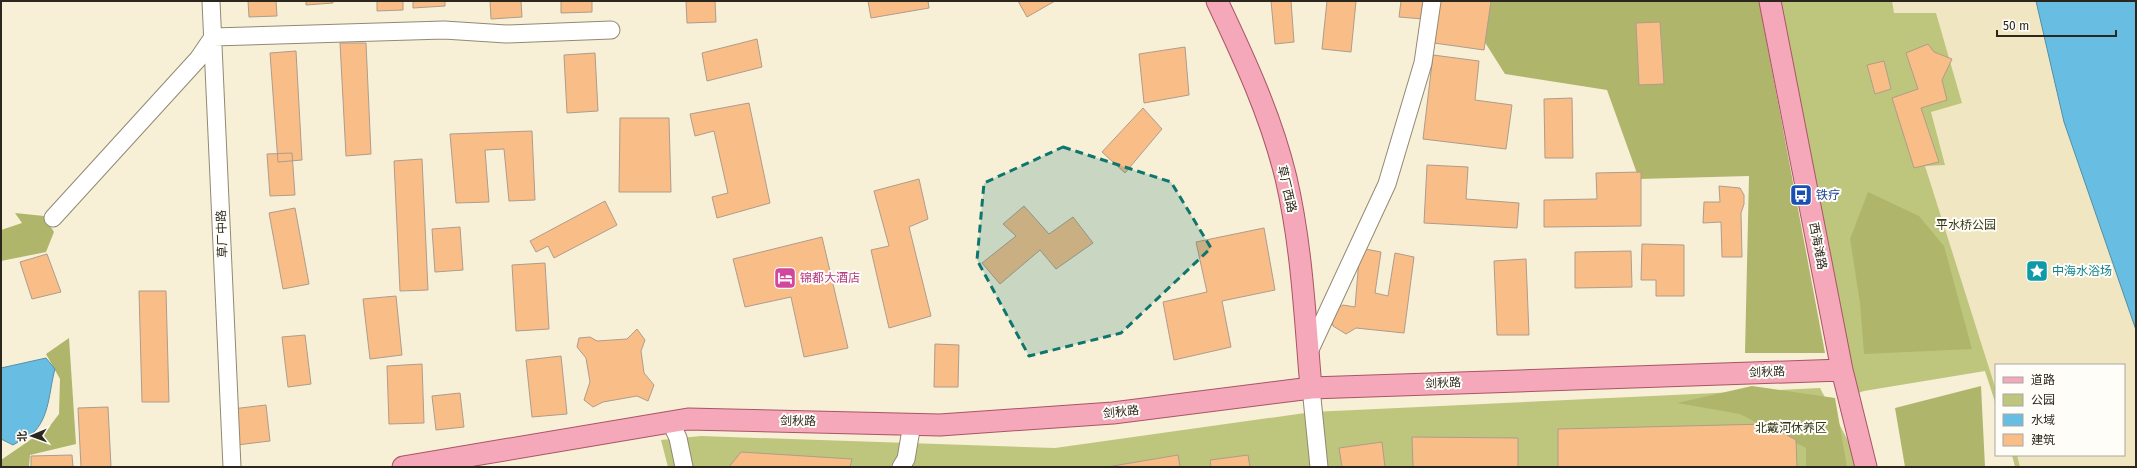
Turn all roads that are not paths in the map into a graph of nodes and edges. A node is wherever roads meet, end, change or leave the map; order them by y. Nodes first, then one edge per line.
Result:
1 (210, 1) edge
2 (1217, 1) edge
3 (1432, 1) edge
4 (1770, 1) edge
5 (610, 30) dead end
6 (213, 36) junction
7 (52, 218) dead end
8 (1308, 354) junction
9 (1842, 370) junction
10 (1311, 388) junction
11 (670, 421) junction
12 (912, 424) junction
13 (232, 467) edge
14 (403, 467) edge
15 (684, 467) edge
16 (901, 467) edge
17 (1319, 467) edge
18 (1866, 467) edge

1 - 6 street, 草厂中路
2 - 8 main road, 草厂西路
3 - 8 street
4 - 9 main road, 西海滩路
5 - 6 street
6 - 7 street
6 - 13 street, 草厂中路
8 - 10 main road, 草厂西路
9 - 10 main road, 剑秋路
9 - 18 main road, 西海滩路
10 - 12 main road, 剑秋路
10 - 17 street
11 - 12 main road, 剑秋路
11 - 14 main road, 剑秋路
11 - 15 street
12 - 16 street

